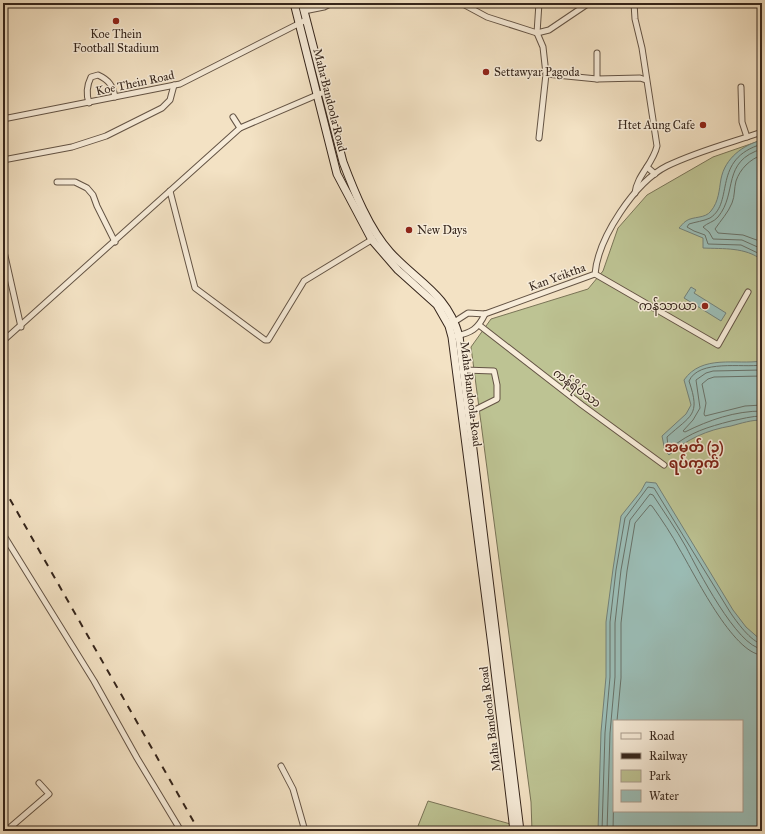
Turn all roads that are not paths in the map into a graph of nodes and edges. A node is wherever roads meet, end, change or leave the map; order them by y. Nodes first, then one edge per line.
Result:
1 (294, 3) edge
2 (302, 3) edge
3 (332, 3) edge
4 (461, 3) edge
5 (539, 3) edge
6 (589, 3) edge
7 (634, 3) edge
8 (304, 12) junction
9 (302, 21) junction
10 (537, 33) junction
11 (597, 53) dead end
12 (546, 74) junction
13 (597, 79) junction
14 (646, 80) junction
15 (174, 85) junction
16 (742, 87) dead end
17 (324, 92) junction
18 (317, 95) junction
19 (115, 97) junction
20 (89, 103) junction
21 (233, 117) dead end
22 (3, 119) edge
23 (240, 128) junction
24 (762, 132) edge
25 (747, 137) junction
26 (539, 138) dead end
27 (3, 160) edge
28 (647, 167) junction
29 (655, 174) junction
30 (57, 182) dead end
31 (170, 191) junction
32 (635, 193) junction
33 (375, 238) junction
34 (116, 242) junction
35 (3, 247) edge
36 (596, 274) junction
37 (748, 292) dead end
38 (485, 314) junction
39 (452, 323) junction
40 (479, 325) junction
41 (21, 327) junction
42 (456, 336) junction
43 (3, 341) edge
44 (464, 370) junction
45 (469, 413) junction
46 (664, 465) dead end
47 (3, 534) edge
48 (281, 766) dead end
49 (39, 783) dead end
50 (6, 831) edge
51 (181, 831) edge
52 (305, 831) edge
53 (514, 831) edge
54 (520, 831) edge

1 - 9 main road, Maha Bandoola Road
2 - 8 main road, Maha Bandoola Road
3 - 8 street
4 - 10 street
5 - 10 street
6 - 10 street
7 - 14 street
8 - 9 main road, Maha Bandoola Road
9 - 15 street, Koe Thein Road
9 - 17 main road, Maha Bandoola Road
9 - 18 main road, Maha Bandoola Road
10 - 12 street
11 - 13 street
12 - 13 street
12 - 26 street
13 - 14 street
14 - 28 street
15 - 19 street, Koe Thein Road
15 - 27 street
16 - 25 street
17 - 18 street
17 - 33 main road, Maha Bandoola Road
18 - 23 street
18 - 33 main road, Maha Bandoola Road
19 - 20 street, Koe Thein Road
19 - 20 street
20 - 22 street, Koe Thein Road
21 - 23 street
23 - 31 street
24 - 25 street, Kan Yeiktha
25 - 29 street, Kan Yeiktha
28 - 29 street
28 - 32 street
29 - 32 street, Kan Yeiktha
30 - 34 street
31 - 33 street
31 - 34 street
32 - 36 street, Kan Yeiktha
33 - 39 main road, Maha Bandoola Road
34 - 41 street
35 - 41 street
36 - 37 street
36 - 38 street, Kan Yeiktha
38 - 39 street, Kan Yeiktha
38 - 40 street
39 - 42 main road, Maha Bandoola Road
40 - 42 street
40 - 46 street, ကန်ရိပ်သာ
41 - 43 street
42 - 44 main road, Maha Bandoola Road
42 - 53 main road, Maha Bandoola Road
44 - 45 main road, Maha Bandoola Road
44 - 45 street
45 - 54 main road, Maha Bandoola Road
47 - 51 street
48 - 52 street
49 - 50 street

